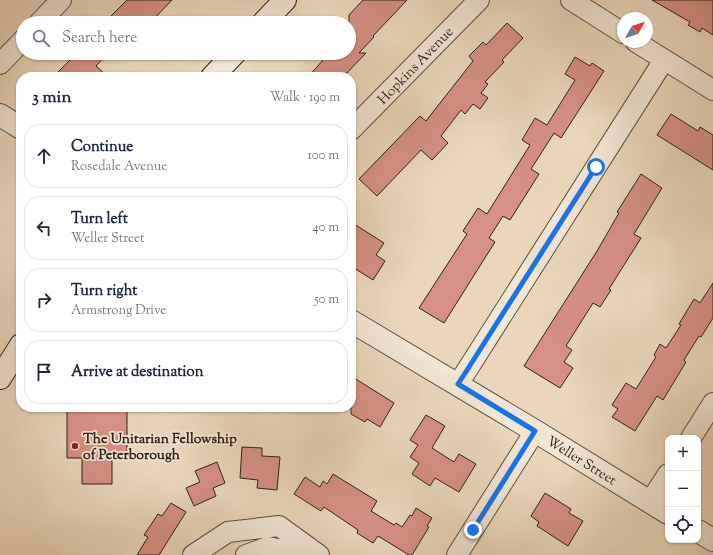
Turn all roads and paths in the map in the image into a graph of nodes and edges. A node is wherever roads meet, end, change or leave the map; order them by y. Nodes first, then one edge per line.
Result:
1 (61, 0) edge
2 (285, 0) edge
3 (479, 0) edge
4 (571, 0) edge
5 (46, 16) edge
6 (270, 16) edge
7 (617, 29) edge
8 (16, 47) edge
9 (645, 48) edge
10 (228, 60) edge
11 (664, 60) junction
12 (0, 64) edge
13 (217, 72) edge
14 (713, 90) edge
15 (0, 115) edge
16 (16, 125) edge
17 (356, 125) edge
18 (356, 324) edge
19 (16, 353) edge
20 (0, 378) edge
21 (458, 384) junction
22 (713, 403) edge
23 (535, 431) junction
24 (693, 435) edge
25 (665, 479) edge
26 (650, 502) junction
27 (665, 511) edge
28 (701, 533) edge
29 (713, 540) edge
30 (193, 555) edge
31 (246, 555) edge
32 (309, 555) edge
33 (319, 555) edge
34 (457, 555) edge

1 - 5 street
2 - 6 street
3 - 17 street, Hopkins Avenue
4 - 7 street
8 - 12 street
9 - 11 street
10 - 13 street
11 - 14 street
11 - 21 street
15 - 16 street
18 - 21 street, Weller Street
19 - 20 street
21 - 23 street, Weller Street
22 - 24 street
23 - 26 street, Weller Street
23 - 34 street
25 - 26 street
26 - 27 street, Weller Street
28 - 29 street
30 - 33 street
31 - 32 street

